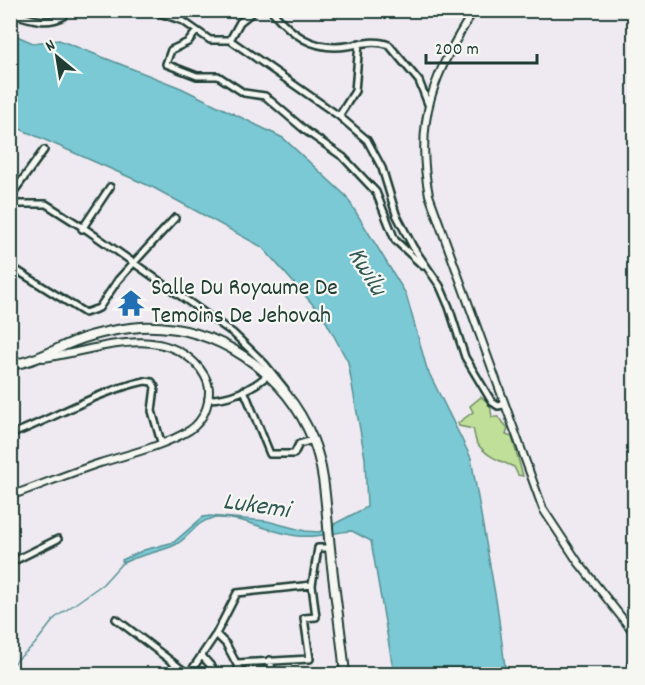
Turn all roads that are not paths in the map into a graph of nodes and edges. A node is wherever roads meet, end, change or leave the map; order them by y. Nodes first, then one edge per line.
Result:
1 (62, 10) edge
2 (151, 10) edge
3 (255, 10) edge
4 (271, 10) edge
5 (474, 10) edge
6 (10, 13) edge
7 (196, 32) junction
8 (230, 40) junction
9 (359, 43) junction
10 (428, 104) junction
11 (339, 116) junction
12 (44, 150) dead end
13 (110, 186) dead end
14 (10, 197) edge
15 (10, 204) edge
16 (175, 218) dead end
17 (82, 229) junction
18 (133, 263) junction
19 (10, 266) edge
20 (429, 270) junction
21 (43, 358) junction
22 (10, 365) edge
23 (268, 375) junction
24 (244, 390) junction
25 (208, 399) junction
26 (503, 405) junction
27 (295, 406) junction
28 (10, 435) edge
29 (313, 440) junction
30 (161, 442) junction
31 (11, 494) edge
32 (57, 539) dead end
33 (329, 547) junction
34 (10, 563) edge
35 (312, 585) junction
36 (116, 619) dead end
37 (634, 632) edge
38 (216, 634) junction
39 (202, 657) junction
40 (270, 660) junction
41 (237, 663) junction
42 (189, 675) edge
43 (218, 675) edge
44 (242, 675) edge
45 (273, 675) edge
46 (345, 675) edge
47 (629, 675) edge

1 - 6 street
2 - 7 street
3 - 8 street
4 - 9 street
5 - 10 main road
7 - 8 street
7 - 20 street
8 - 11 street
9 - 10 street
9 - 11 street
10 - 26 main road
11 - 20 street
12 - 14 street
13 - 17 street
15 - 17 street
16 - 18 street
17 - 18 street
18 - 19 street
18 - 27 street
20 - 26 street
21 - 22 highway
21 - 23 highway
21 - 25 main road
23 - 24 street
23 - 27 highway
24 - 25 street
24 - 29 street
25 - 30 main road
26 - 37 main road
27 - 29 highway
28 - 30 street
29 - 33 highway
30 - 31 main road
32 - 34 street
33 - 35 street
33 - 46 highway
35 - 38 street
35 - 40 street
36 - 42 street
37 - 47 main road
38 - 39 street
38 - 41 street
39 - 42 street
39 - 43 street
40 - 41 street
40 - 45 street
41 - 44 street

